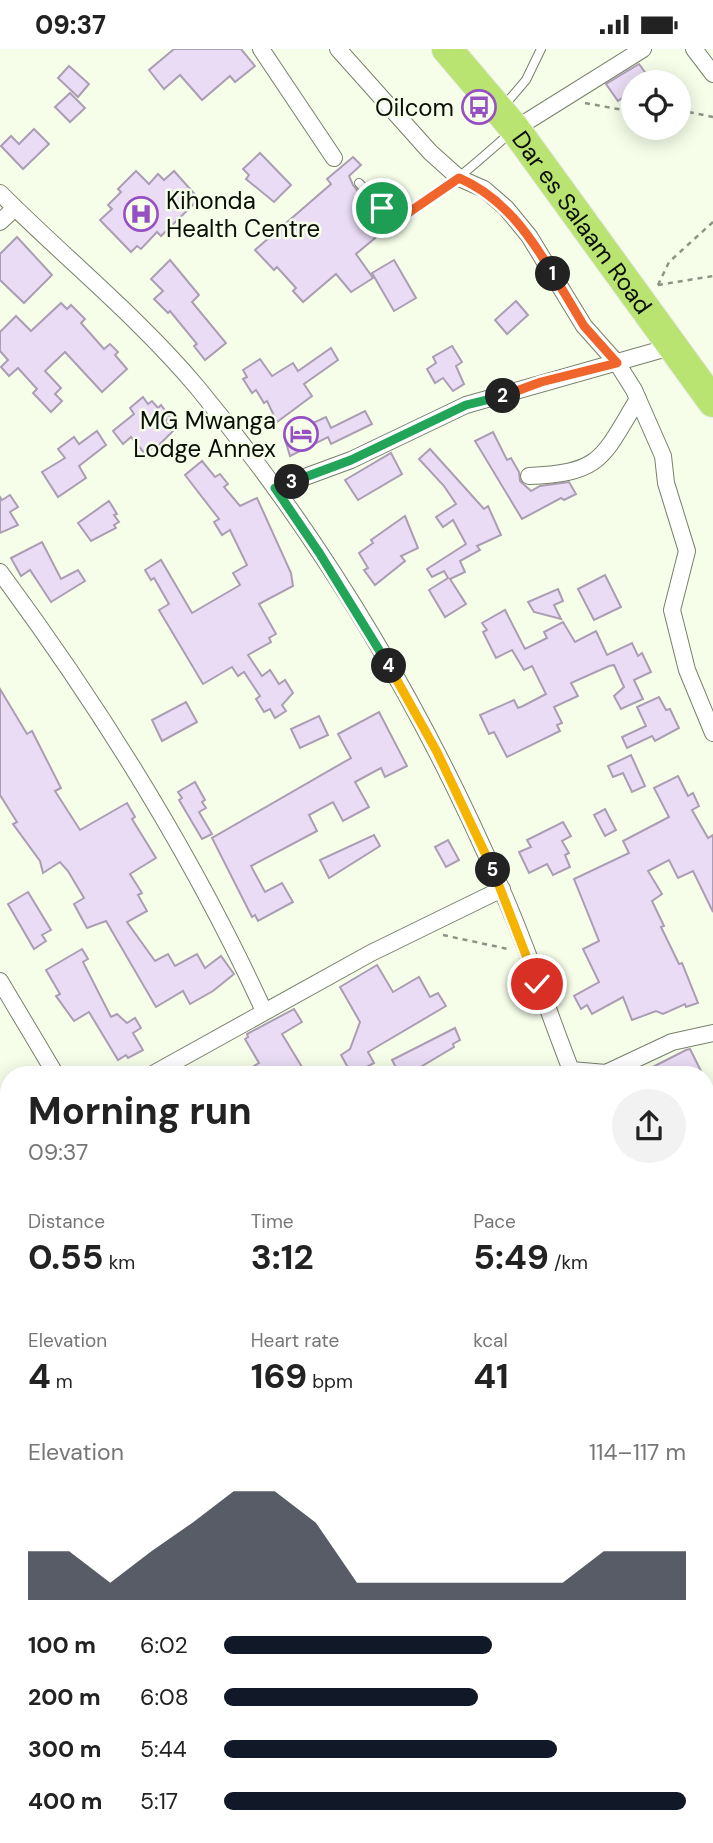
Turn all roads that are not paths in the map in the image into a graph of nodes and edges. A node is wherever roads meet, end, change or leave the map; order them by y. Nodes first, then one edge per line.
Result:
1 (261, 49) edge
2 (338, 49) edge
3 (447, 49) edge
4 (541, 49) edge
5 (643, 49) edge
6 (694, 49) edge
7 (713, 74) edge
8 (508, 120) junction
9 (334, 158) dead end
10 (459, 178) junction
11 (359, 183) dead end
12 (0, 193) edge
13 (15, 208) junction
14 (0, 222) edge
15 (674, 347) junction
16 (617, 363) junction
17 (638, 399) junction
18 (713, 402) edge
19 (529, 476) dead end
20 (275, 488) junction
21 (0, 572) edge
22 (6, 590) edge
23 (713, 733) edge
24 (502, 889) junction
25 (0, 981) edge
26 (264, 1011) junction
27 (713, 1033) edge
28 (49, 1066) edge
29 (167, 1066) edge
30 (569, 1066) edge
31 (621, 1066) edge

1 - 9 street
2 - 10 street
3 - 8 highway, Dar es Salaam Road
4 - 8 lane
5 - 8 street
6 - 7 street
8 - 10 lane
8 - 15 highway, Dar es Salaam Road
10 - 11 lane
10 - 16 street
12 - 13 street
13 - 14 street
13 - 20 street
15 - 16 street
15 - 18 highway, Dar es Salaam Road
16 - 17 street
16 - 20 street
17 - 19 street
17 - 23 street
20 - 24 street
21 - 22 street
22 - 26 street
24 - 26 street
24 - 30 street
25 - 28 street
26 - 29 street
27 - 31 street

